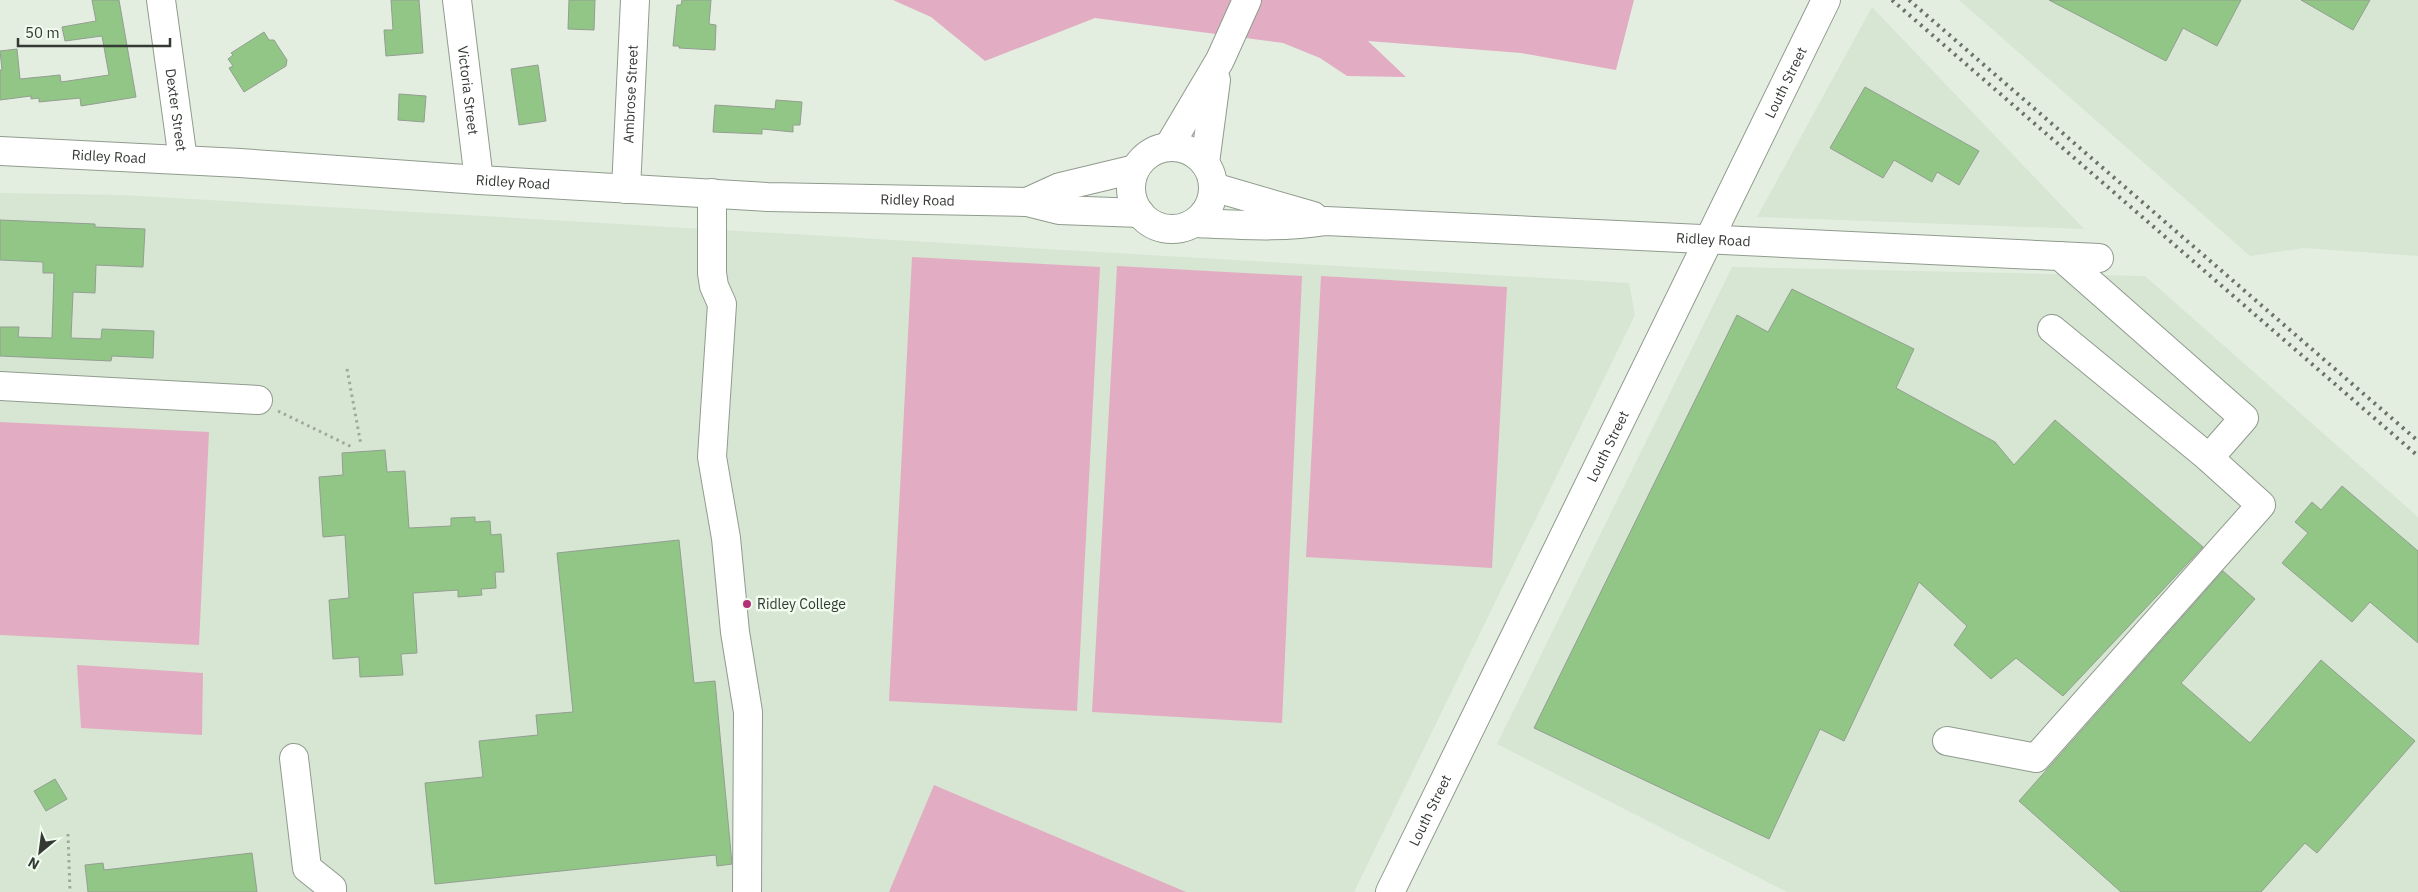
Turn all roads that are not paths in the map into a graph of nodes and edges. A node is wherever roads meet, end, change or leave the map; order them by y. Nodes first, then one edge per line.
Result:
1 (161, 0) edge
2 (457, 0) edge
3 (635, 0) edge
4 (1247, 0) edge
5 (1826, 0) edge
6 (1220, 60) junction
7 (1169, 146) junction
8 (0, 152) edge
9 (183, 160) junction
10 (1135, 169) junction
11 (1209, 175) junction
12 (479, 180) junction
13 (626, 189) junction
14 (712, 194) junction
15 (1027, 202) junction
16 (1140, 213) junction
17 (1326, 221) junction
18 (1195, 223) junction
19 (1710, 241) junction
20 (2060, 256) junction
21 (2099, 258) dead end
22 (2052, 329) dead end
23 (0, 386) edge
24 (265, 404) road end
25 (2209, 458) junction
26 (1948, 741) dead end
27 (294, 758) dead end
28 (332, 892) edge
29 (747, 892) edge
30 (1390, 892) edge

1 - 9 street, Dexter Street
2 - 12 street, Victoria Street
3 - 13 street, Ambrose Street
4 - 6 street
5 - 19 street, Louth Street
6 - 7 street
6 - 11 street
7 - 10 street
7 - 11 street
8 - 9 street, Ridley Road
9 - 12 street, Ridley Road
10 - 15 street, Ridley Road
10 - 16 street
11 - 17 street, Ridley Road
11 - 18 street
12 - 13 street, Ridley Road
13 - 14 street, Ridley Road
14 - 15 street, Ridley Road
14 - 29 street
15 - 16 street, Ridley Road
16 - 18 street
17 - 18 street, Ridley Road
17 - 19 street, Ridley Road
19 - 20 street, Ridley Road
19 - 30 street, Louth Street
20 - 21 street, Ridley Road
20 - 25 street
22 - 25 street
23 - 24 street
25 - 26 street
27 - 28 street

